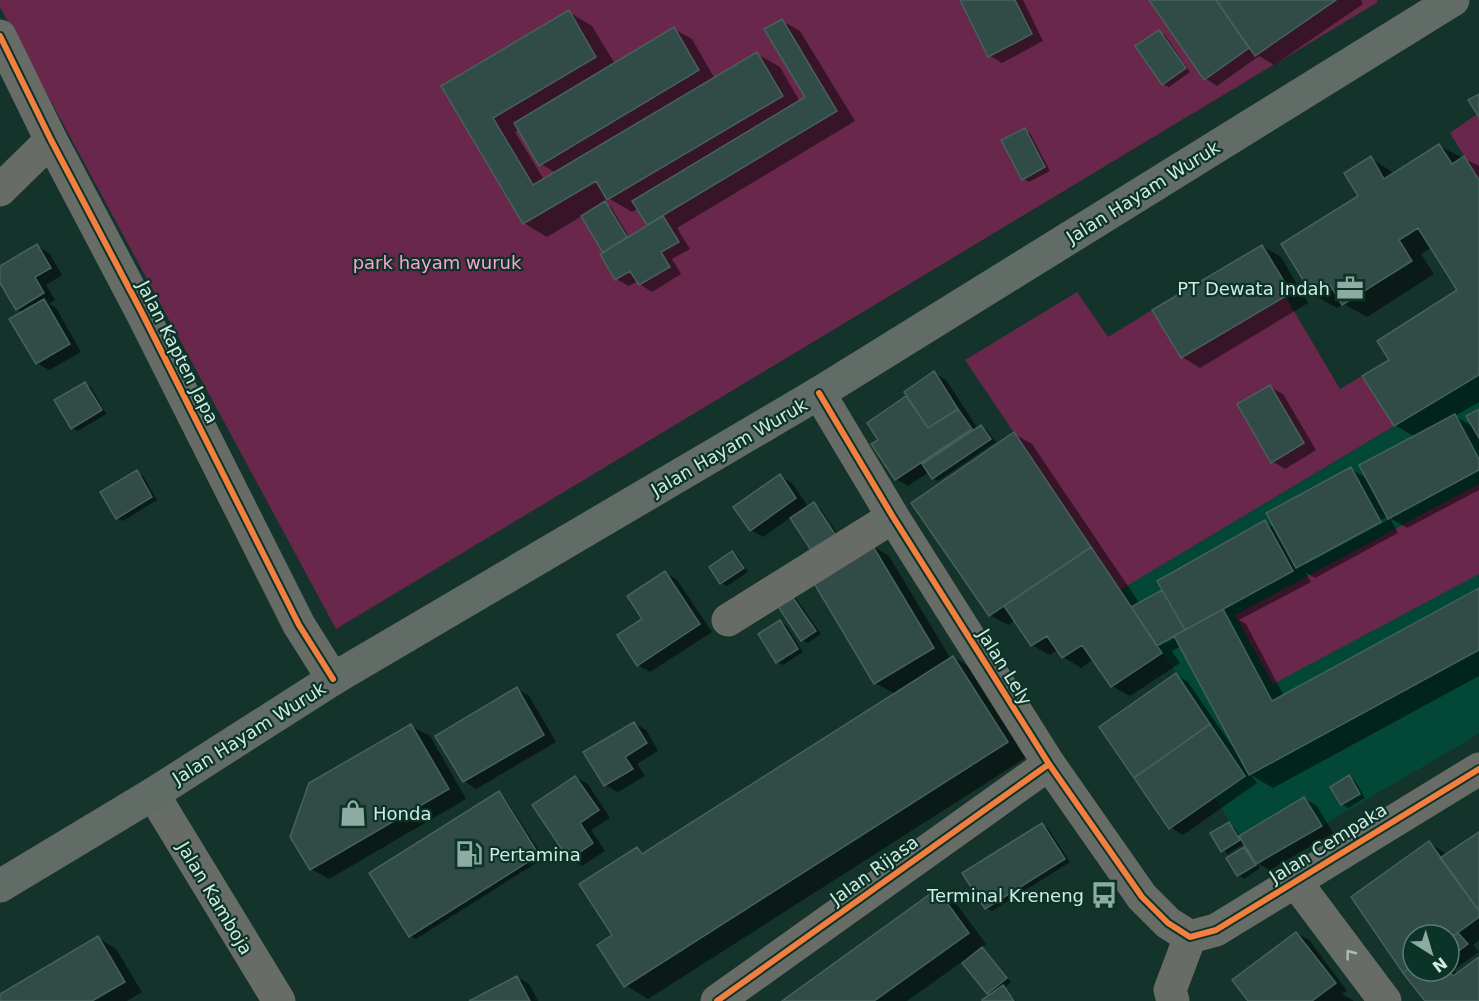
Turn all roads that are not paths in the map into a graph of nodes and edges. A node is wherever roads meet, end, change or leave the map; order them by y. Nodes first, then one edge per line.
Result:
1 (1433, 5) edge
2 (0, 36) edge
3 (51, 140) junction
4 (0, 190) edge
5 (819, 393) junction
6 (893, 517) junction
7 (728, 620) dead end
8 (333, 680) junction
9 (1049, 764) junction
10 (1479, 769) edge
11 (153, 794) junction
12 (1295, 881) junction
13 (0, 886) edge
14 (1190, 937) junction
15 (279, 1001) edge
16 (717, 1001) edge
17 (1173, 1001) edge
18 (1385, 1001) edge

1 - 5 main road, Jalan Hayam Wuruk
2 - 3 street, Jalan Kapten Japa
3 - 4 street
3 - 8 street, Jalan Kapten Japa
5 - 6 street, Jalan Lely
5 - 8 main road, Jalan Hayam Wuruk
6 - 7 street
6 - 9 street, Jalan Lely
8 - 11 main road, Jalan Hayam Wuruk
9 - 14 street, Jalan Lely
9 - 16 street, Jalan Rijasa
10 - 12 street, Jalan Cempaka
11 - 13 main road, Jalan Hayam Wuruk
11 - 15 street, Jalan Kamboja
12 - 14 street, Jalan Cempaka
18 -> 12 street
14 - 17 street

